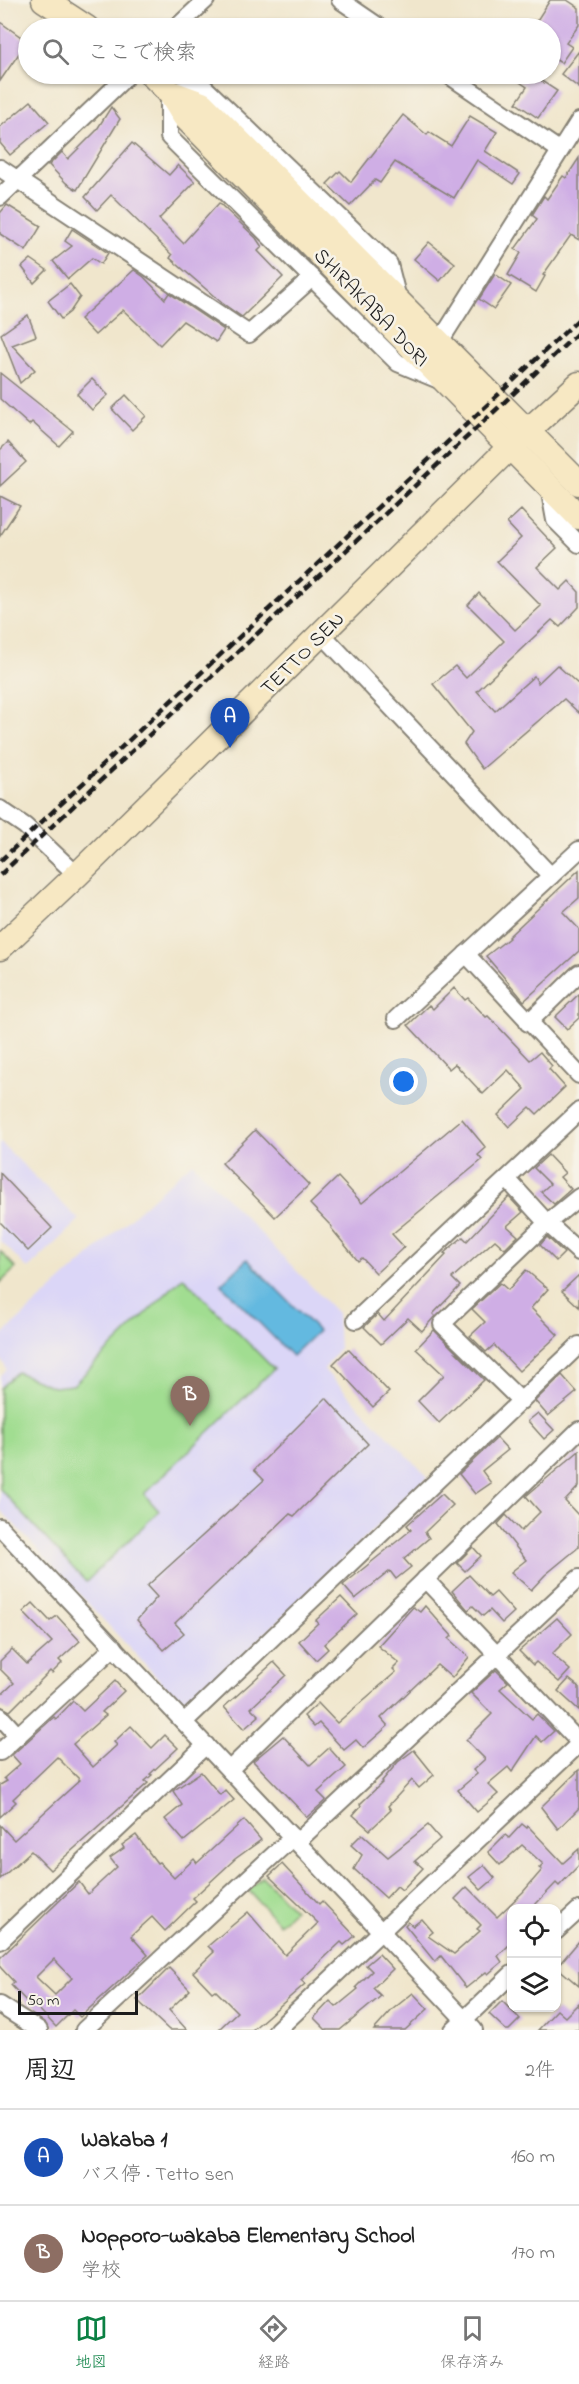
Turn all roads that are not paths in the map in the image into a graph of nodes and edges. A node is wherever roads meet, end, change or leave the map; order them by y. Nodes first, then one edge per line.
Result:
1 (44, 0) edge
2 (206, 0) edge
3 (340, 0) edge
4 (72, 18) edge
5 (187, 18) edge
6 (366, 18) edge
7 (119, 84) edge
8 (162, 84) edge
9 (462, 84) edge
10 (170, 92) junction
11 (579, 121) edge
12 (559, 150) junction
13 (0, 168) edge
14 (18, 180) junction
15 (0, 197) edge
16 (312, 278) junction
17 (439, 343) junction
18 (445, 382) junction
19 (579, 384) edge
20 (519, 439) junction
21 (576, 478) edge
22 (549, 487) junction
23 (579, 517) edge
24 (579, 544) edge
25 (322, 634) junction
26 (0, 809) edge
27 (579, 850) edge
28 (77, 875) junction
29 (551, 876) junction
30 (0, 948) edge
31 (465, 954) junction
32 (579, 973) edge
33 (396, 1019) dead end
34 (528, 1023) junction
35 (579, 1075) edge
36 (579, 1111) edge
37 (507, 1179) junction
38 (579, 1197) edge
39 (547, 1223) junction
40 (579, 1252) edge
41 (356, 1320) dead end
42 (579, 1345) edge
43 (521, 1401) junction
44 (579, 1430) edge
45 (4, 1538) edge
46 (579, 1578) edge
47 (425, 1579) junction
48 (114, 1647) junction
49 (497, 1656) junction
50 (0, 1716) edge
51 (184, 1722) junction
52 (18, 1736) junction
53 (579, 1743) edge
54 (206, 1745) junction
55 (0, 1752) edge
56 (229, 1770) junction
57 (295, 1840) junction
58 (579, 1910) edge
59 (561, 1926) edge
60 (382, 1932) junction
61 (0, 1941) edge
62 (507, 1979) edge
63 (0, 2005) edge
64 (464, 2026) edge
65 (39, 2030) edge
66 (84, 2030) edge
67 (277, 2030) edge

1 - 4 main road
2 - 5 street
3 - 6 street
7 - 14 street
8 - 10 main road, SHIRAKABA DORI
9 - 12 street
10 - 16 street
10 - 17 main road, SHIRAKABA DORI
10 - 18 main road, SHIRAKABA DORI
11 - 12 street
12 - 17 street
13 - 14 street
14 - 15 street
14 - 16 street
16 - 18 street
17 - 20 main road, SHIRAKABA DORI
18 - 20 main road, SHIRAKABA DORI
19 - 20 main road, TETTO SEN
20 - 21 main road, SHIRAKABA DORI
20 - 22 main road, SHIRAKABA DORI
20 - 25 main road, TETTO SEN
22 - 23 main road, SHIRAKABA DORI
22 - 24 street
25 - 28 main road, TETTO SEN
25 - 29 street
26 - 28 street
27 - 29 street
28 - 30 main road, TETTO SEN
29 - 31 street
31 - 33 street
31 - 34 street
32 - 34 street
34 - 35 street
36 - 37 street
37 - 39 street
37 - 41 street
38 - 39 street
39 - 40 street
39 - 43 street
42 - 43 street
43 - 51 street
44 - 47 street
45 - 48 street
46 - 49 street
47 - 49 street
47 - 56 street
48 - 51 street
48 - 52 street
49 - 53 street
49 - 57 street
50 - 52 street
51 - 54 street
52 - 55 street
53 - 60 street
54 - 56 street
54 - 61 street
56 - 57 street
57 - 60 street
57 - 66 street
58 - 59 street
60 - 64 street
60 - 67 street
62 - 64 street
63 - 65 street

